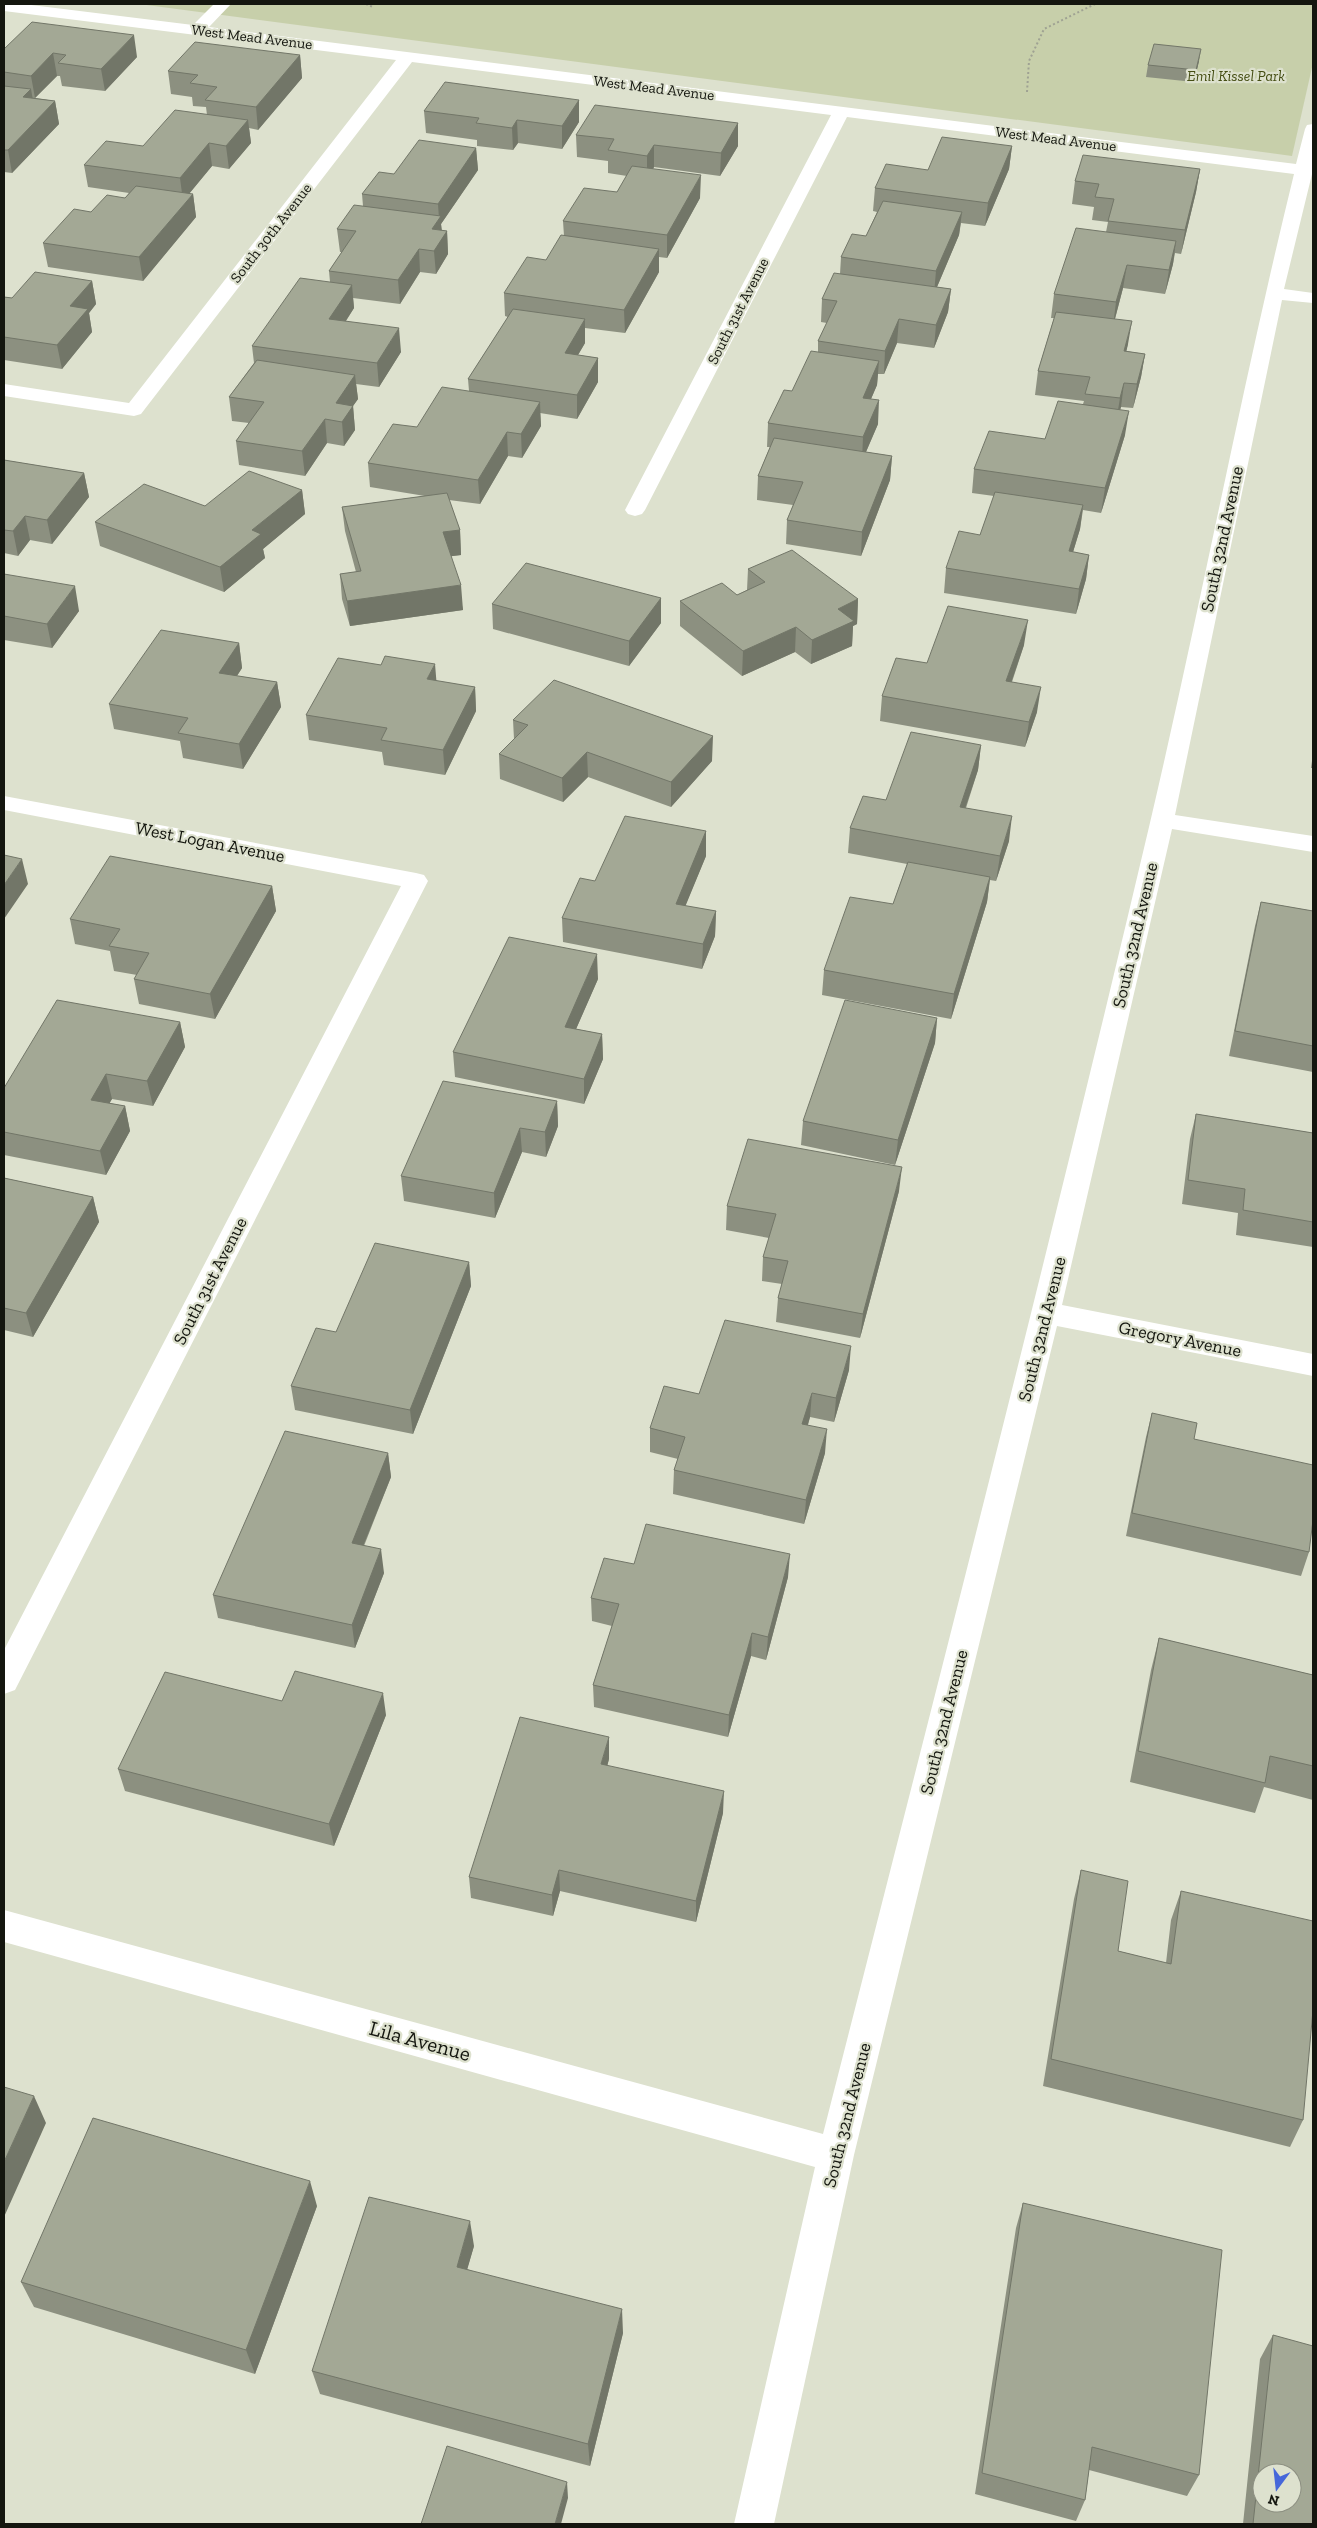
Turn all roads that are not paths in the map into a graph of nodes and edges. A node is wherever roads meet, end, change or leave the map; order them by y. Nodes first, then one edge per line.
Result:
1 (223, 4) edge
2 (4, 6) edge
3 (197, 30) junction
4 (408, 56) junction
5 (841, 113) junction
6 (1313, 129) edge
7 (1304, 170) junction
8 (1274, 293) junction
9 (1313, 298) edge
10 (4, 390) edge
11 (635, 510) dead end
12 (4, 803) edge
13 (1162, 820) junction
14 (1313, 844) edge
15 (416, 881) joint
16 (1046, 1313) junction
17 (1313, 1365) edge
18 (4, 1680) edge
19 (4, 1926) edge
20 (836, 2155) junction
21 (754, 2524) edge

1 - 3 street
2 - 3 street, West Mead Avenue
3 - 4 street, West Mead Avenue
4 - 5 street, West Mead Avenue
4 - 10 street, South 30th Avenue
5 - 7 street, West Mead Avenue
5 - 11 street, South 31st Avenue
6 - 7 street, South 32nd Avenue
7 - 8 street, South 32nd Avenue
8 - 9 street
8 - 13 street, South 32nd Avenue
12 - 15 street, West Logan Avenue
13 - 14 street
13 - 16 street, South 32nd Avenue
15 - 18 street, South 31st Avenue
16 - 17 street, Gregory Avenue
16 - 20 street, South 32nd Avenue
19 - 20 street, Lila Avenue
20 - 21 street, South 32nd Avenue

